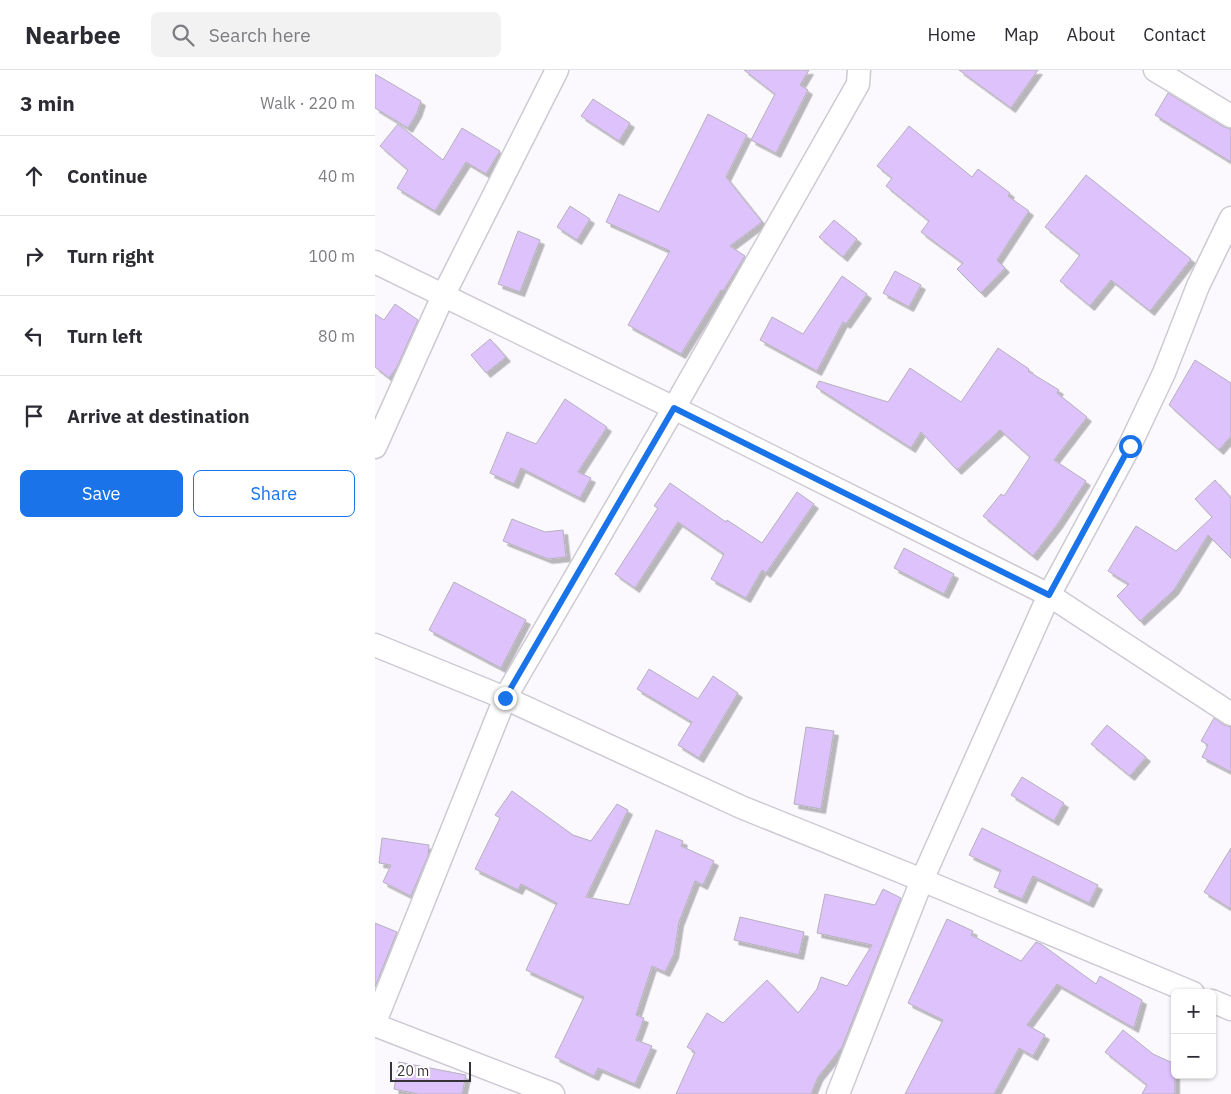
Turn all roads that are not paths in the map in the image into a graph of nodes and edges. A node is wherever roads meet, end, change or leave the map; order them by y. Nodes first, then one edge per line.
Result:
1 (557, 70) edge
2 (859, 70) edge
3 (1155, 70) edge
4 (1231, 116) edge
5 (1231, 218) edge
6 (375, 262) edge
7 (443, 296) junction
8 (674, 408) junction
9 (375, 446) edge
10 (1049, 595) junction
11 (375, 645) edge
12 (505, 698) junction
13 (1231, 714) edge
14 (922, 880) junction
15 (1183, 989) edge
16 (1216, 1003) edge
17 (1231, 1009) edge
18 (375, 1024) edge
19 (553, 1094) edge
20 (838, 1094) edge

1 - 7 street
2 - 8 street
3 - 4 street
5 - 10 street
6 - 7 street
7 - 8 street
7 - 9 street
8 - 10 street
8 - 12 street
10 - 13 street
10 - 14 street
11 - 12 street
12 - 14 street
12 - 18 street
14 - 15 street
14 - 20 street
16 - 17 street
18 - 19 street

